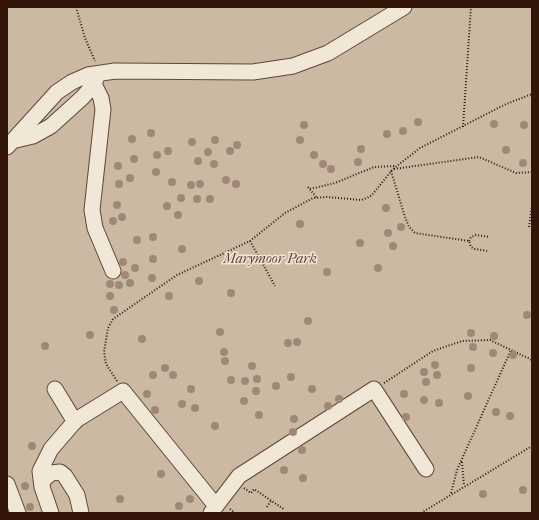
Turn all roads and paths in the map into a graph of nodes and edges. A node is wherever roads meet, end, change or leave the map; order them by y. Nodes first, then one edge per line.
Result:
1 (76, 7) edge
2 (404, 7) edge
3 (471, 7) edge
4 (98, 76) junction
5 (532, 94) edge
6 (464, 127) junction
7 (10, 144) edge
8 (396, 166) junction
9 (392, 170) junction
10 (532, 172) edge
11 (308, 187) dead end
12 (310, 189) junction
13 (317, 198) junction
14 (532, 205) edge
15 (529, 227) dead end
16 (490, 237) dead end
17 (250, 241) junction
18 (468, 241) junction
19 (488, 251) dead end
20 (113, 271) dead end
21 (275, 286) dead end
22 (511, 350) junction
23 (532, 360) edge
24 (55, 389) dead end
25 (374, 389) junction
26 (123, 392) junction
27 (74, 422) junction
28 (532, 446) edge
29 (462, 461) junction
30 (426, 469) dead end
31 (235, 482) junction
32 (7, 484) edge
33 (464, 486) junction
34 (42, 487) junction
35 (451, 493) junction
36 (271, 500) junction
37 (266, 507) dead end
38 (213, 510) edge
39 (285, 510) dead end
40 (18, 513) edge
41 (51, 513) edge
42 (81, 513) edge
43 (421, 513) edge

1 - 4 path
2 - 4 street
3 - 6 path
4 - 7 street
4 - 7 street
4 - 20 street
5 - 6 path
6 - 8 path
8 - 9 path
8 - 12 path
9 - 10 path
9 - 13 path
9 - 18 path
11 - 12 path
12 - 13 path
13 - 17 path
14 - 15 path
16 - 18 path
17 - 21 path
17 - 26 path
18 - 19 path
22 - 23 path
22 - 25 path
22 - 29 path
24 - 27 street
25 - 30 street
25 - 31 street
26 - 27 street
26 - 38 street
27 - 34 street
28 - 33 path
29 - 33 path
29 - 35 path
31 - 36 path
31 - 38 street
32 - 40 street
33 - 35 path
34 - 41 street
34 - 42 street
35 - 43 path
36 - 37 path
36 - 39 path

